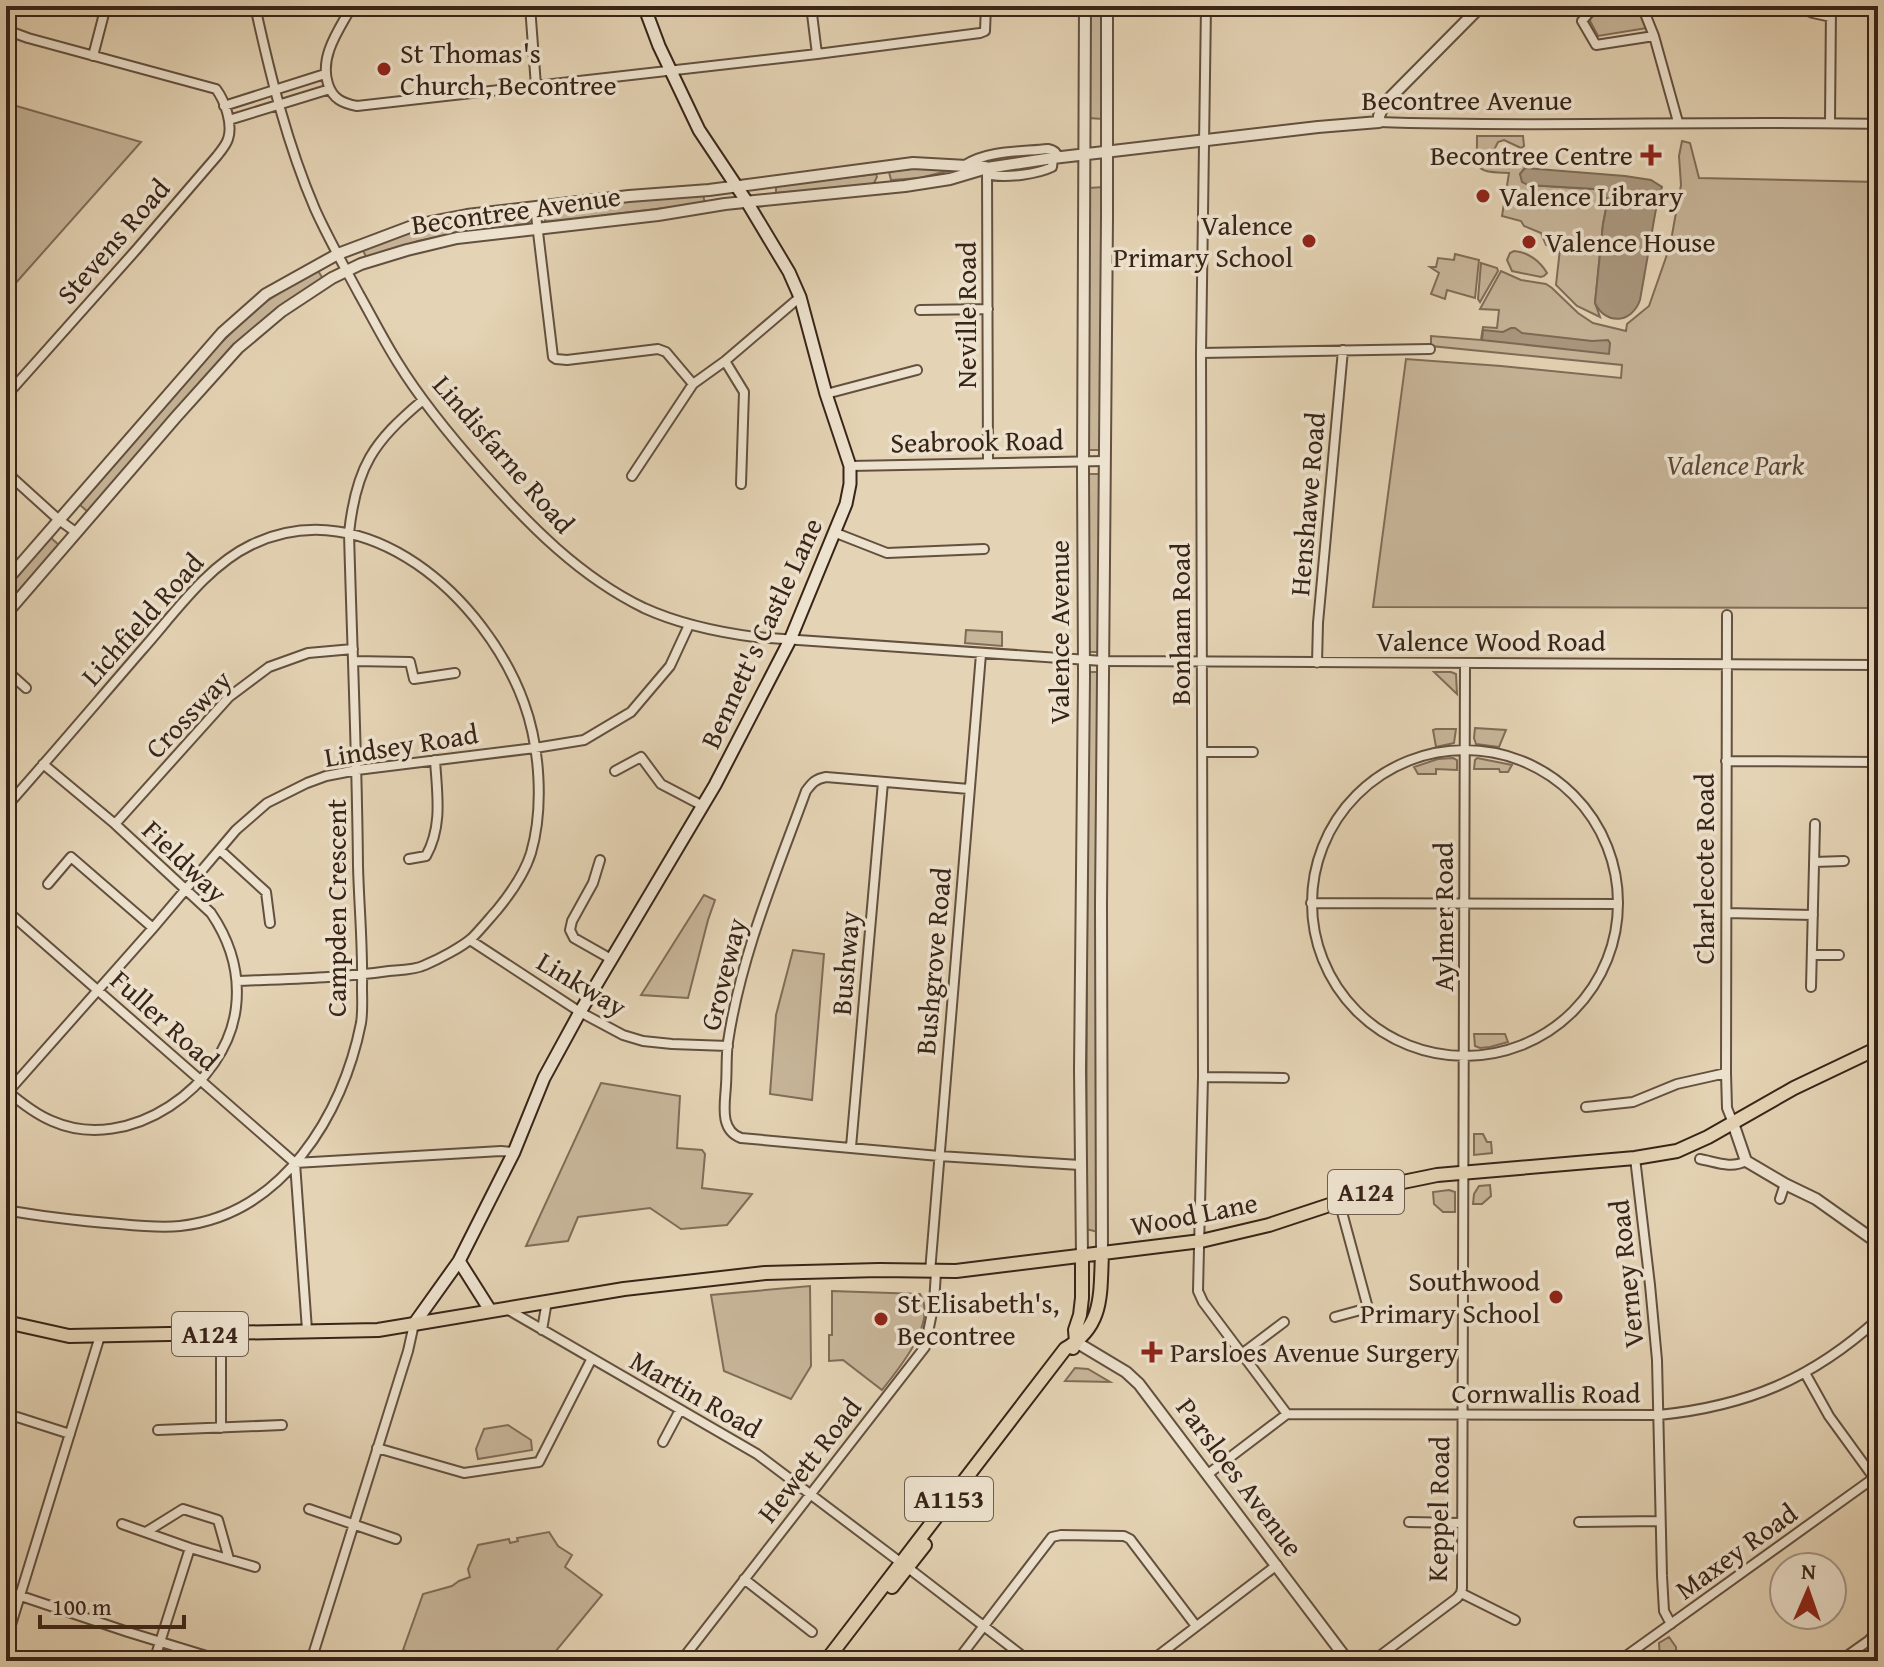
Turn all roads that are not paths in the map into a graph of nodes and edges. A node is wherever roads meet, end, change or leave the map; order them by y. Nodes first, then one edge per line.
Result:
1 (106, 6) edge
2 (255, 6) edge
3 (352, 6) edge
4 (530, 6) edge
5 (644, 6) edge
6 (811, 6) edge
7 (986, 6) edge
8 (1085, 6) edge
9 (1107, 6) edge
10 (1206, 6) edge
11 (1481, 6) edge
12 (1595, 6) edge
13 (1642, 6) edge
14 (1796, 6) edge
15 (1831, 6) edge
16 (1831, 17) junction
17 (6, 30) edge
18 (1654, 36) junction
19 (817, 54) junction
20 (93, 56) junction
21 (670, 71) junction
22 (325, 74) junction
23 (536, 86) junction
24 (330, 89) junction
25 (276, 90) junction
26 (280, 104) junction
27 (224, 106) junction
28 (229, 120) junction
29 (1379, 122) junction
30 (1678, 122) junction
31 (1830, 123) junction
32 (1878, 124) edge
33 (1204, 141) junction
34 (1107, 152) junction
35 (1085, 155) junction
36 (1056, 158) junction
37 (965, 165) junction
38 (881, 167) junction
39 (987, 168) junction
40 (736, 186) junction
41 (885, 189) junction
42 (747, 202) junction
43 (535, 207) junction
44 (538, 228) junction
45 (338, 254) junction
46 (346, 271) junction
47 (800, 297) junction
48 (988, 309) junction
49 (920, 310) dead end
50 (1430, 349) dead end
51 (1343, 350) junction
52 (1201, 353) junction
53 (725, 361) junction
54 (917, 370) dead end
55 (693, 384) junction
56 (826, 394) junction
57 (6, 396) edge
58 (423, 400) junction
59 (1083, 461) junction
60 (1105, 461) junction
61 (988, 463) junction
62 (850, 466) junction
63 (6, 472) edge
64 (632, 476) dead end
65 (741, 484) dead end
66 (59, 520) junction
67 (77, 533) junction
68 (349, 533) junction
69 (836, 533) junction
70 (984, 549) dead end
71 (6, 581) edge
72 (6, 614) edge
73 (1727, 615) dead end
74 (689, 625) junction
75 (790, 640) junction
76 (353, 649) junction
77 (981, 654) junction
78 (1084, 660) junction
79 (354, 661) junction
80 (1103, 661) junction
81 (1202, 662) junction
82 (1317, 663) junction
83 (1465, 663) junction
84 (1726, 663) junction
85 (1878, 665) edge
86 (6, 670) edge
87 (455, 673) dead end
88 (26, 688) dead end
89 (535, 748) junction
90 (1465, 750) junction
91 (1202, 752) junction
92 (1253, 752) dead end
93 (435, 760) junction
94 (1726, 761) junction
95 (1878, 762) edge
96 (43, 764) junction
97 (357, 770) junction
98 (615, 771) dead end
99 (883, 782) junction
100 (969, 789) junction
101 (703, 806) junction
102 (6, 807) edge
103 (115, 824) junction
104 (1815, 824) dead end
105 (220, 850) junction
106 (409, 859) dead end
107 (600, 860) dead end
108 (1844, 861) dead end
109 (1814, 862) junction
110 (48, 884) dead end
111 (186, 889) junction
112 (1311, 903) junction
113 (1465, 904) junction
114 (1618, 904) junction
115 (6, 910) edge
116 (1727, 913) junction
117 (1813, 915) junction
118 (270, 923) dead end
119 (153, 928) junction
120 (470, 940) junction
121 (1812, 955) junction
122 (1839, 955) dead end
123 (611, 959) junction
124 (362, 975) junction
125 (237, 981) junction
126 (1811, 987) dead end
127 (98, 990) junction
128 (580, 1012) junction
129 (728, 1046) junction
130 (1878, 1048) edge
131 (1464, 1057) junction
132 (1726, 1073) junction
133 (1203, 1077) junction
134 (1284, 1078) dead end
135 (199, 1080) junction
136 (7, 1092) edge
137 (1586, 1107) dead end
138 (1733, 1123) junction
139 (851, 1147) junction
140 (514, 1152) junction
141 (939, 1156) junction
142 (1635, 1158) junction
143 (1700, 1159) dead end
144 (1746, 1161) junction
145 (295, 1163) junction
146 (1080, 1165) junction
147 (1464, 1172) junction
148 (1785, 1184) junction
149 (1780, 1199) dead end
150 (1339, 1201) junction
151 (6, 1210) edge
152 (1201, 1241) junction
153 (1878, 1243) edge
154 (1102, 1254) junction
155 (1082, 1257) junction
156 (459, 1261) junction
157 (933, 1272) junction
158 (547, 1301) junction
159 (505, 1308) junction
160 (490, 1310) junction
161 (1335, 1317) dead end
162 (1878, 1319) edge
163 (6, 1322) edge
164 (1284, 1322) dead end
165 (414, 1324) junction
166 (307, 1330) junction
167 (542, 1330) junction
168 (221, 1333) junction
169 (100, 1336) junction
170 (1076, 1342) junction
171 (1243, 1353) junction
172 (591, 1360) junction
173 (1805, 1373) junction
174 (680, 1410) junction
175 (1287, 1414) junction
176 (1462, 1415) junction
177 (1659, 1415) junction
178 (17, 1417) dead end
179 (282, 1425) dead end
180 (221, 1428) junction
181 (158, 1430) dead end
182 (70, 1434) junction
183 (663, 1442) dead end
184 (377, 1448) junction
185 (1208, 1474) junction
186 (1876, 1477) edge
187 (810, 1493) junction
188 (309, 1509) dead end
189 (1660, 1521) junction
190 (1409, 1522) dead end
191 (1579, 1522) dead end
192 (1461, 1523) junction
193 (122, 1524) dead end
194 (352, 1524) junction
195 (146, 1532) junction
196 (396, 1539) dead end
197 (190, 1548) junction
198 (229, 1559) junction
199 (904, 1565) junction
200 (1277, 1565) junction
201 (255, 1567) dead end
202 (744, 1579) junction
203 (6, 1591) edge
204 (1461, 1593) junction
205 (20, 1596) junction
206 (1515, 1620) dead end
207 (1671, 1624) junction
208 (984, 1625) junction
209 (1196, 1626) junction
210 (812, 1632) dead end
211 (1874, 1637) edge
212 (6, 1641) edge
213 (160, 1642) junction
214 (1878, 1649) edge
215 (154, 1661) edge
216 (223, 1661) edge
217 (311, 1661) edge
218 (681, 1661) edge
219 (826, 1661) edge
220 (836, 1661) edge
221 (957, 1661) edge
222 (1029, 1661) edge
223 (1151, 1661) edge
224 (1348, 1661) edge
225 (1373, 1661) edge
226 (1619, 1661) edge
227 (1840, 1661) edge

1 - 20 street
2 - 25 street, Lindisfarne Road
3 - 22 street
4 - 23 street
5 - 21 main road, Bennett's Castle Lane
6 - 19 street
7 - 19 street
8 - 35 street, Valence Avenue
9 - 34 street, Valence Avenue
10 - 33 street, Bonham Road
11 - 29 street
12 - 18 street
13 - 18 street
14 - 16 street
15 - 16 street
16 - 31 street
17 - 20 street
18 - 30 street
19 - 21 street
20 - 27 street
21 - 23 street
21 - 40 main road, Bennett's Castle Lane
22 - 24 street
22 - 25 street
23 - 24 street
24 - 26 street
25 - 26 street, Lindisfarne Road
25 - 27 street
26 - 28 street
26 - 45 street, Lindisfarne Road
27 - 28 street
28 - 57 street, Stevens Road
29 - 30 street, Becontree Avenue
29 - 33 street, Becontree Avenue
30 - 31 street, Becontree Avenue
31 - 32 street, Becontree Avenue
33 - 34 street, Becontree Avenue
33 - 52 street, Bonham Road
34 - 35 street, Becontree Avenue
34 - 60 street, Valence Avenue
35 - 36 street, Becontree Avenue
35 - 59 street, Valence Avenue
36 - 37 street, Becontree Avenue
36 - 39 street, Becontree Avenue
37 - 38 street, Becontree Avenue
37 - 39 street, Becontree Avenue
38 - 40 street, Becontree Avenue
38 - 41 street
39 - 41 street, Becontree Avenue
39 - 48 street, Neville Road
40 - 42 main road, Bennett's Castle Lane
40 - 43 street, Becontree Avenue
41 - 42 street, Becontree Avenue
42 - 44 street, Becontree Avenue
42 - 47 main road, Bennett's Castle Lane
43 - 44 street
43 - 45 street, Becontree Avenue
44 - 46 street, Becontree Avenue
44 - 55 street
45 - 46 street, Lindisfarne Road
45 - 66 street, Becontree Avenue
46 - 58 street, Lindisfarne Road
46 - 67 street, Becontree Avenue
47 - 53 street
47 - 56 main road, Bennett's Castle Lane
48 - 49 street
48 - 61 street, Neville Road
50 - 51 street
51 - 52 street
51 - 82 street, Henshawe Road
52 - 81 street, Bonham Road
53 - 55 street
53 - 65 street
54 - 56 street
55 - 64 street
56 - 62 main road, Bennett's Castle Lane
58 - 68 street, Campden Crescent
58 - 74 street, Lindisfarne Road
59 - 60 street, Seabrook Road
59 - 61 street, Seabrook Road
59 - 78 street, Valence Avenue
60 - 80 street, Valence Avenue
61 - 62 street, Seabrook Road
62 - 69 main road, Bennett's Castle Lane
63 - 66 street
66 - 67 street
66 - 71 street, Becontree Avenue
67 - 72 street, Becontree Avenue
68 - 76 street, Campden Crescent
68 - 89 street, Lichfield Road
68 - 96 street, Lichfield Road
69 - 70 street
69 - 75 main road, Bennett's Castle Lane
73 - 84 street, Charlecote Road
74 - 75 street, Lindisfarne Road
74 - 89 street, Lindsey Road
75 - 77 street, Lindisfarne Road
75 - 101 main road, Bennett's Castle Lane
76 - 79 street, Campden Crescent
76 - 103 street, Crossway
77 - 78 street, Lindisfarne Road
77 - 100 street, Bushgrove Road
78 - 80 street, Lindisfarne Road
78 - 146 street, Valence Avenue
79 - 87 street
79 - 97 street, Campden Crescent
80 - 81 street, Valence Wood Road
80 - 154 street, Valence Avenue
81 - 82 street, Valence Wood Road
81 - 91 street, Bonham Road
82 - 83 street, Valence Wood Road
83 - 84 street, Valence Wood Road
83 - 90 street, Aylmer Road
84 - 85 street, Valence Wood Road
84 - 94 street, Charlecote Road
86 - 88 street
89 - 93 street, Lindsey Road
89 - 120 street, Lichfield Road
90 - 112 street
90 - 113 street, Aylmer Road
90 - 114 street
91 - 92 street
91 - 133 street, Bonham Road
93 - 97 street, Lindsey Road
93 - 106 street
94 - 95 street
94 - 116 street, Charlecote Road
96 - 102 street, Lichfield Road
96 - 103 street, Fieldway
97 - 105 street, Lindsey Road
97 - 124 street, Campden Crescent
98 - 101 street
99 - 100 street, Groveway
99 - 129 street, Groveway
99 - 139 street, Bushway
100 - 141 street, Bushgrove Road
101 - 123 main road, Bennett's Castle Lane
103 - 111 street, Fieldway
104 - 109 street
105 - 111 street, Lindsey Road
105 - 118 street
107 - 123 street
108 - 109 street
109 - 117 street
110 - 119 street
111 - 119 street, Lindsey Road
111 - 125 street, Fieldway
112 - 113 street
112 - 131 street
113 - 114 street
113 - 131 street, Aylmer Road
114 - 131 street
115 - 127 street, Fuller Road
116 - 117 street
116 - 132 street, Charlecote Road
117 - 121 street
119 - 127 street, Lindsey Road
120 - 124 street, Lichfield Road
120 - 128 street, Linkway
121 - 122 street
121 - 126 street
123 - 128 main road, Bennett's Castle Lane
124 - 125 street, Lichfield Road
124 - 145 street, Campden Crescent
125 - 135 street, Fieldway
127 - 135 street, Fuller Road
127 - 136 street, Lindsey Road
128 - 129 street, Linkway
128 - 140 main road, Bennett's Castle Lane
129 - 139 street, Groveway
130 - 138 main road, Wood Lane / A124
131 - 147 street, Aylmer Road
132 - 137 street
132 - 138 street, Charlecote Road
133 - 134 street
133 - 152 street, Bonham Road
135 - 136 street, Fieldway
135 - 145 street, Fuller Road
138 - 142 main road, Wood Lane / A124
138 - 144 street
139 - 141 street, Groveway
140 - 145 street
140 - 156 main road, Bennett's Castle Lane
141 - 146 street, Groveway
141 - 157 street, Bushgrove Road
142 - 147 main road, Wood Lane / A124
142 - 177 street, Verney Road
143 - 144 street
144 - 148 street
145 - 151 street, Campden Crescent
145 - 166 street
146 - 155 street, Valence Avenue
147 - 150 main road, Wood Lane / A124
147 - 176 street, Keppel Road
148 - 149 street
148 - 153 street
150 - 152 main road, Wood Lane / A124
150 - 161 street
152 - 154 main road, Wood Lane / A124
152 - 171 street, Bonham Road
154 - 155 main road, Wood Lane / A124
154 - 170 main road, A1153
155 - 157 main road, Wood Lane / A124
155 - 170 main road
156 - 160 main road
156 - 165 main road, Bennett's Castle Lane
157 - 158 main road, Wood Lane / A124
157 - 187 street, Hewett Road
158 - 159 main road, Wood Lane / A124
158 - 167 street
159 - 160 main road, Wood Lane / A124
159 - 167 street, Martin Road
160 - 165 main road, A124
162 - 173 street, Cornwallis Road
163 - 169 main road, A124
164 - 171 street
165 - 166 main road, A124
165 - 184 street
166 - 168 main road, A124
167 - 172 street, Martin Road
168 - 169 main road, A124
168 - 180 street
169 - 182 street
170 - 185 street, Parsloes Avenue
170 - 199 main road, A1153
171 - 175 street, Bonham Road
172 - 174 street, Martin Road
172 - 184 street
173 - 177 street, Cornwallis Road
173 - 186 street
174 - 183 street
174 - 187 street, Martin Road
175 - 176 street, Cornwallis Road
175 - 185 street
176 - 177 street, Cornwallis Road
176 - 192 street, Keppel Road
177 - 189 street, Verney Road
178 - 182 street
179 - 180 street
180 - 181 street
182 - 205 street
184 - 194 street
185 - 200 street, Parsloes Avenue
186 - 207 street, Maxey Road
187 - 199 street, Martin Road
187 - 202 street, Hewett Road
188 - 194 street
189 - 191 street
189 - 207 street, Verney Road
190 - 192 street
192 - 204 street, Keppel Road
193 - 195 street
194 - 196 street
194 - 217 street
195 - 197 street
195 - 198 street
197 - 198 street
197 - 213 street
198 - 201 street
199 - 208 street, Martin Road
199 - 219 main road, A1153
199 - 220 main road, A1153
200 - 209 street
200 - 224 street, Parsloes Avenue
202 - 210 street
202 - 218 street, Hewett Road
203 - 205 street
204 - 206 street
204 - 225 street, Keppel Road
205 - 212 street
205 - 213 street
207 - 226 street, Maxey Road
208 - 209 street
208 - 221 street
208 - 222 street, Martin Road
209 - 223 street
211 - 214 street
211 - 227 street
213 - 215 street
213 - 216 street

